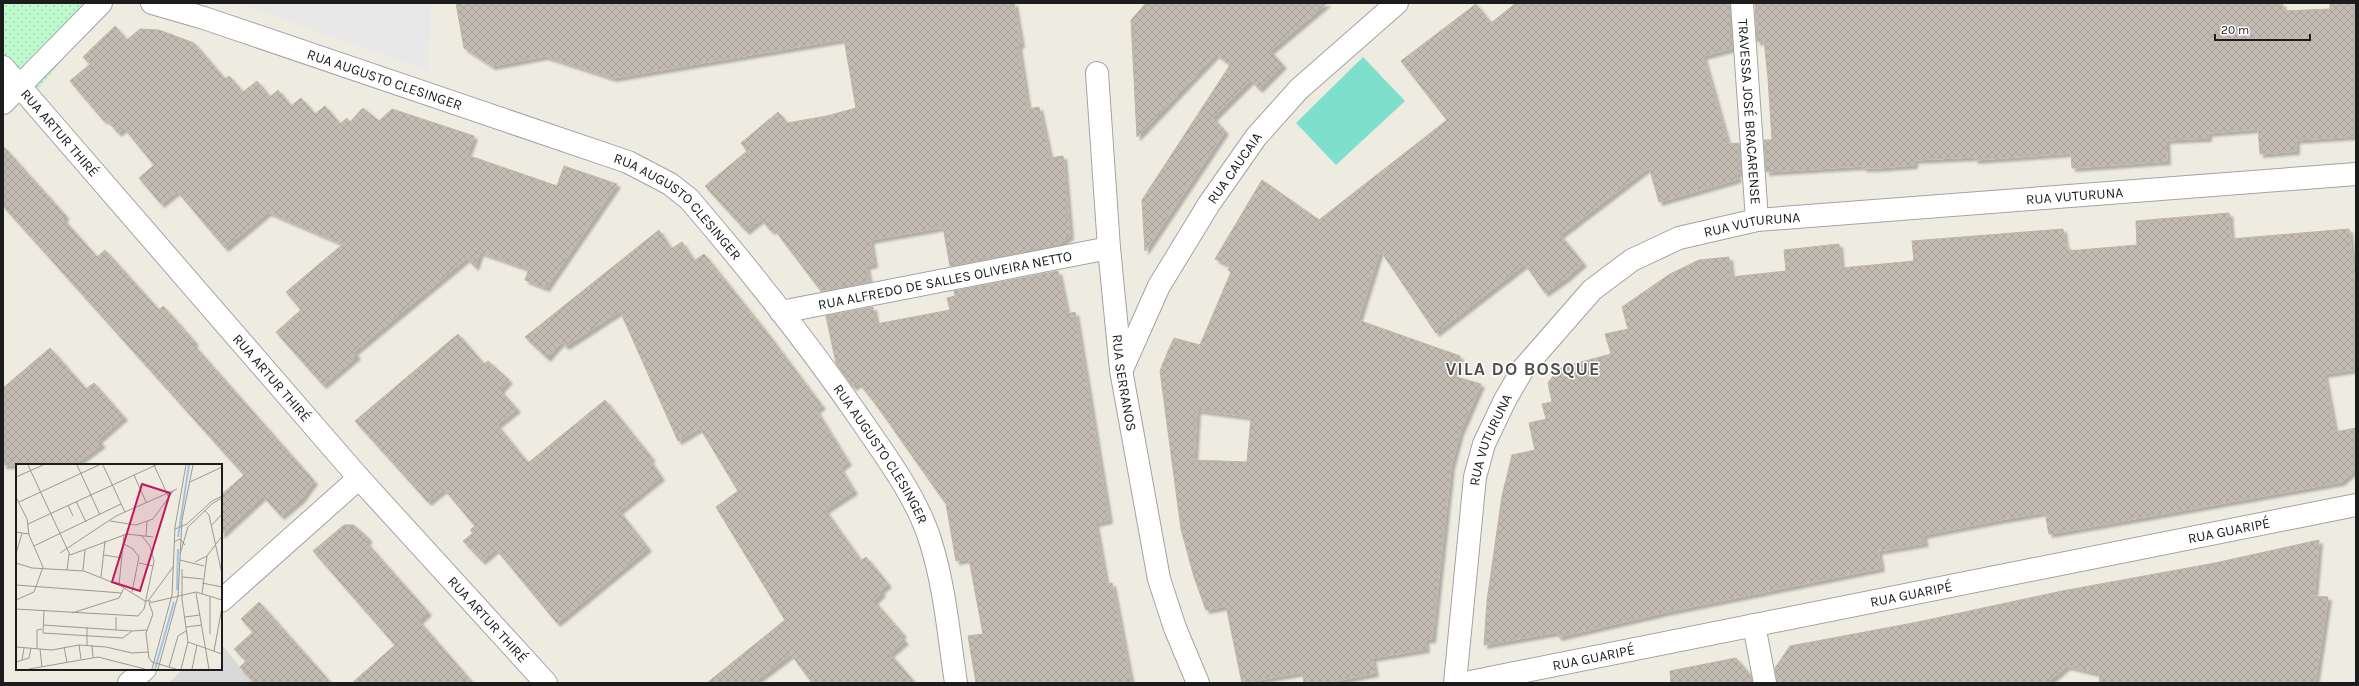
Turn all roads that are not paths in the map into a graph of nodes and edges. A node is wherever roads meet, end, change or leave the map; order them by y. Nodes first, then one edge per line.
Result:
1 (101, 3) edge
2 (152, 3) edge
3 (1397, 3) edge
4 (1742, 3) edge
5 (3, 67) edge
6 (1096, 73) dead end
7 (20, 88) junction
8 (3, 103) edge
9 (2356, 174) edge
10 (1757, 220) junction
11 (1109, 248) junction
12 (781, 312) junction
13 (1121, 370) junction
14 (359, 478) junction
15 (2356, 505) edge
16 (222, 600) edge
17 (1754, 625) junction
18 (144, 670) edge
19 (129, 683) edge
20 (546, 683) edge
21 (956, 683) edge
22 (1198, 683) edge
23 (1455, 683) edge
24 (1465, 683) edge
25 (1765, 683) edge

1 - 7 street
2 - 12 street, RUA AUGUSTO CLESINGER
3 - 13 street, RUA CAUCAIA
4 - 10 street, TRAVESSA JOSÉ BRACARENSE
5 - 7 street, RUA ARTUR THIRÉ
6 - 11 street, RUA SERRANOS
7 - 8 street
7 - 14 street, RUA ARTUR THIRÉ
9 - 10 street, RUA VUTURUNA
10 - 23 street, RUA VUTURUNA
11 - 12 street, RUA ALFREDO DE SALLES OLIVEIRA NETTO
11 - 13 street, RUA SERRANOS
12 - 21 street, RUA AUGUSTO CLESINGER
13 - 22 street, RUA SERRANOS
14 - 16 street
14 - 20 street, RUA ARTUR THIRÉ
15 - 17 street, RUA GUARIPÉ
17 - 24 street, RUA GUARIPÉ
17 - 25 street
18 - 19 street

